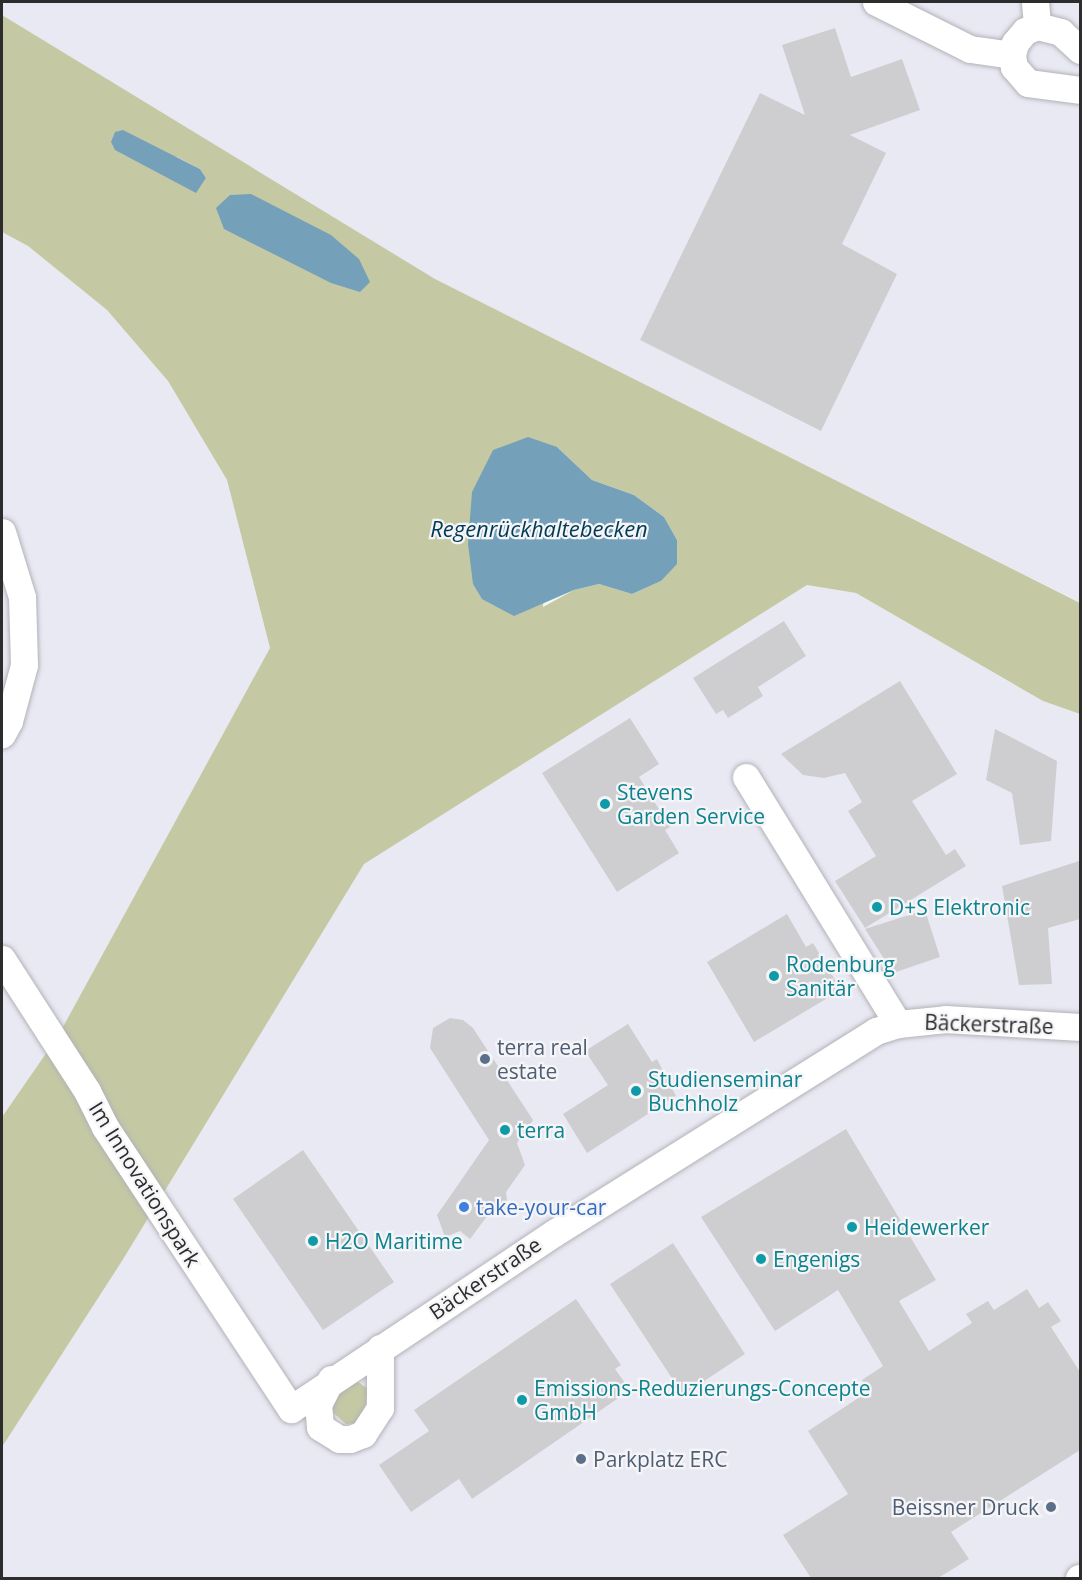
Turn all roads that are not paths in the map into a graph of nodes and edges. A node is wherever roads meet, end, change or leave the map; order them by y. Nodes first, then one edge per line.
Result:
1 (876, 2) edge
2 (1036, 14) edge
3 (1080, 50) edge
4 (1012, 55) junction
5 (1080, 90) edge
6 (2, 532) edge
7 (2, 734) edge
8 (746, 777) dead end
9 (2, 959) edge
10 (898, 1024) junction
11 (1080, 1027) edge
12 (380, 1348) junction
13 (332, 1378) junction
14 (291, 1409) joint

1 - 4 street
2 - 3 street
2 - 4 street
4 - 5 street
6 - 7 street
8 - 10 street, Bäckerstraße
9 - 14 street, Im Innovationspark
10 - 11 street, Bäckerstraße
10 - 12 street, Bäckerstraße
12 - 13 street, Bäckerstraße
12 - 13 street
13 - 14 street, Bäckerstraße

